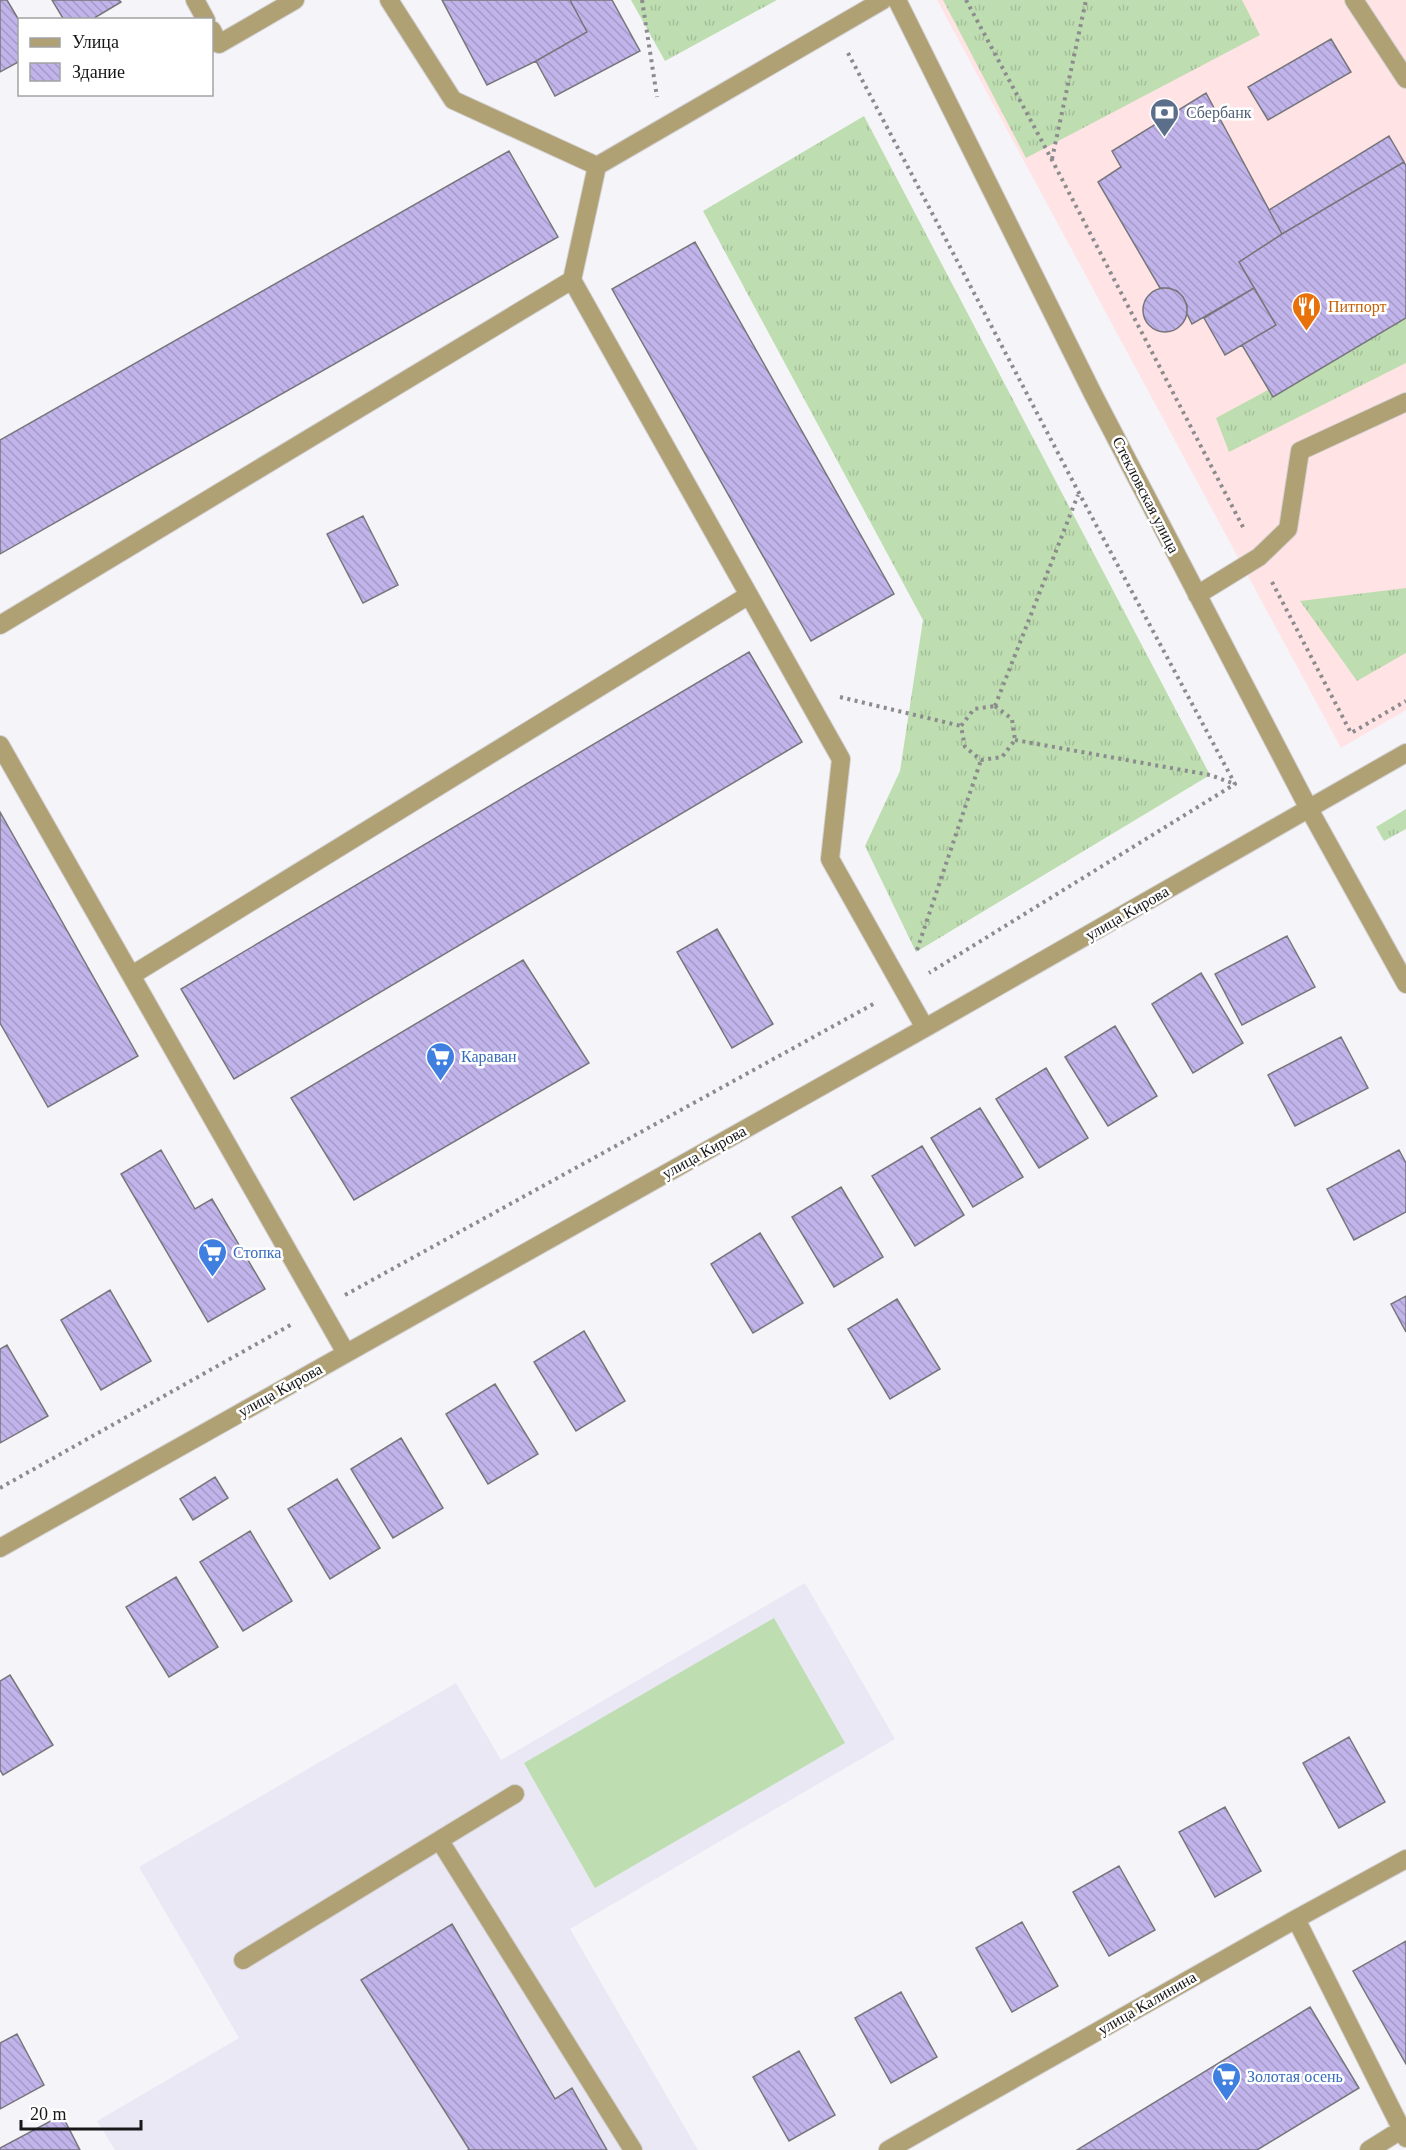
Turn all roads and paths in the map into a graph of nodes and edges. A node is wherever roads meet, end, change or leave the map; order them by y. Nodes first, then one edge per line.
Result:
1 (195, 0) edge
2 (295, 0) edge
3 (389, 0) edge
4 (642, 0) edge
5 (884, 0) edge
6 (897, 0) edge
7 (966, 0) edge
8 (1086, 0) edge
9 (1354, 0) edge
10 (205, 18) edge
11 (835, 28) junction
12 (213, 32) edge
13 (1406, 79) edge
14 (661, 129) junction
15 (1052, 160) junction
16 (597, 166) junction
17 (572, 280) junction
18 (1406, 402) edge
19 (1078, 494) junction
20 (1259, 557) junction
21 (749, 595) junction
22 (1197, 595) junction
23 (0, 625) edge
24 (801, 687) junction
25 (1406, 701) edge
26 (996, 706) junction
27 (961, 726) junction
28 (1015, 740) junction
29 (0, 745) edge
30 (1406, 753) edge
31 (981, 760) junction
32 (1234, 784) junction
33 (1309, 809) junction
34 (929, 973) dead end
35 (132, 975) junction
36 (1406, 984) edge
37 (903, 987) junction
38 (925, 1028) junction
39 (321, 1308) junction
40 (346, 1353) junction
41 (0, 1488) edge
42 (0, 1548) edge
43 (515, 1794) dead end
44 (440, 1841) junction
45 (1406, 1859) edge
46 (1296, 1918) junction
47 (243, 1959) dead end
48 (1404, 2134) edge
49 (633, 2150) edge
50 (888, 2150) edge
51 (1369, 2150) edge

1 - 10 street
2 - 12 street
3 - 16 street
4 - 14 path
5 - 11 street
6 - 22 street, Стекловская улица
7 - 15 path
8 - 15 path
9 - 13 street
11 - 14 street
11 - 19 path
14 - 16 street
15 - 20 path
16 - 17 street
17 - 21 street
17 - 23 street
18 - 20 street
19 - 26 path
19 - 32 path
20 - 22 street
20 - 25 path
21 - 24 street
21 - 35 street
22 - 33 street, Стекловская улица
24 - 27 path
24 - 37 street
26 - 27 path
26 - 28 path
27 - 31 path
28 - 31 path
28 - 32 path
29 - 35 street
30 - 33 street, улица Кирова
31 - 37 path
32 - 34 path
33 - 36 street, Стекловская улица
33 - 38 street, улица Кирова
35 - 39 street
37 - 38 street
37 - 39 path
38 - 40 street, улица Кирова
39 - 40 street
39 - 41 path
40 - 42 street, улица Кирова
43 - 44 street
44 - 47 street
44 - 49 street
45 - 46 street, улица Калинина
46 - 48 street
46 - 50 street, улица Калинина
48 - 51 street

